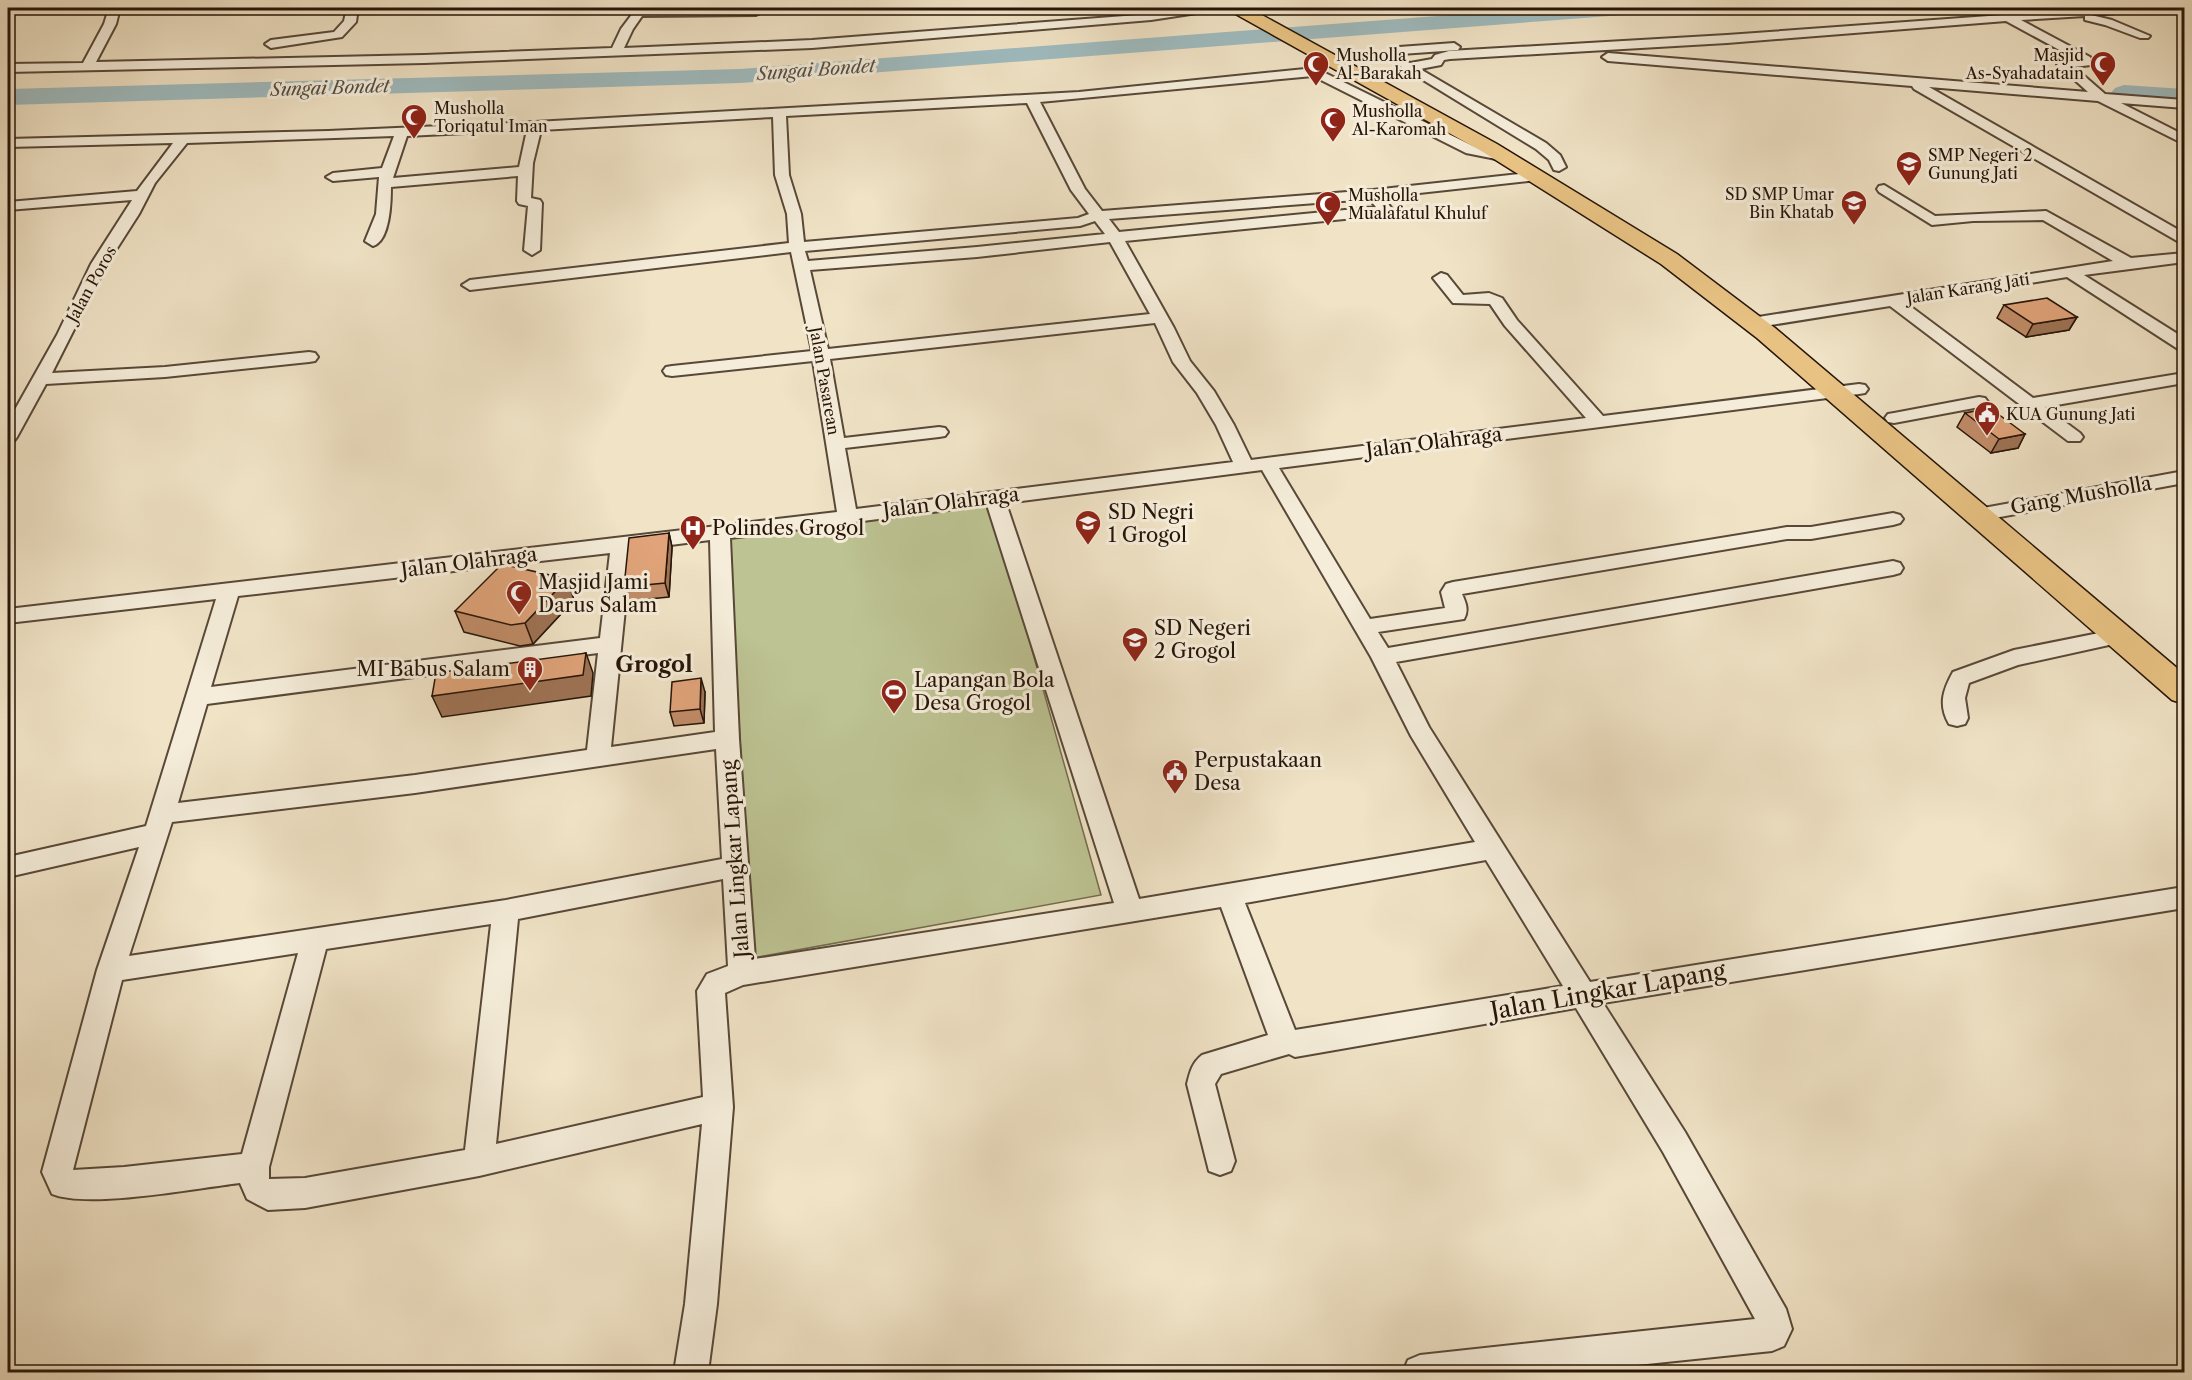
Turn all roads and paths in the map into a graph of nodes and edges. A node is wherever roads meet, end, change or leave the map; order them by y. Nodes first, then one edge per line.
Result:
1 (114, 8) edge
2 (352, 8) edge
3 (1210, 8) edge
4 (1238, 8) edge
5 (2140, 8) edge
6 (637, 10) edge
7 (2064, 11) edge
8 (756, 12) dead end
9 (2008, 18) junction
10 (2144, 36) dead end
11 (271, 44) dead end
12 (1540, 50) junction
13 (616, 53) junction
14 (1365, 55) dead end
15 (87, 67) junction
16 (1410, 67) junction
17 (8, 68) edge
18 (1910, 82) junction
19 (2099, 95) junction
20 (1032, 99) junction
21 (2184, 104) edge
22 (779, 111) junction
23 (535, 126) junction
24 (2184, 131) edge
25 (402, 132) junction
26 (2168, 132) junction
27 (280, 136) junction
28 (184, 138) junction
29 (2184, 140) edge
30 (8, 142) edge
31 (268, 154) dead end
32 (1506, 157) junction
33 (527, 171) junction
34 (1548, 172) junction
35 (461, 176) junction
36 (333, 177) dead end
37 (386, 177) junction
38 (1884, 189) dead end
39 (1373, 194) junction
40 (141, 195) junction
41 (457, 195) dead end
42 (8, 206) edge
43 (1096, 216) junction
44 (1115, 237) junction
45 (2184, 239) edge
46 (373, 241) dead end
47 (797, 247) junction
48 (532, 250) dead end
49 (2176, 258) edge
50 (2128, 263) junction
51 (802, 266) junction
52 (2184, 268) edge
53 (2069, 272) junction
54 (1441, 279) dead end
55 (471, 285) dead end
56 (1892, 300) junction
57 (1159, 318) junction
58 (1764, 321) junction
59 (2184, 326) edge
60 (2162, 330) junction
61 (2184, 345) edge
62 (821, 354) junction
63 (309, 357) dead end
64 (672, 371) dead end
65 (2184, 378) edge
66 (38, 381) junction
67 (1859, 389) junction
68 (1834, 392) junction
69 (1979, 402) dead end
70 (2029, 404) junction
71 (1894, 418) junction
72 (1599, 422) junction
73 (939, 432) dead end
74 (8, 437) edge
75 (2074, 437) dead end
76 (836, 444) junction
77 (1267, 463) junction
78 (1244, 466) junction
79 (2184, 477) edge
80 (994, 497) junction
81 (1989, 512) junction
82 (847, 516) junction
83 (1893, 519) dead end
84 (720, 532) junction
85 (621, 544) junction
86 (1893, 568) dead end
87 (229, 591) junction
88 (8, 616) edge
89 (1364, 627) junction
90 (2119, 636) junction
91 (609, 644) junction
92 (1382, 657) junction
93 (2184, 667) edge
94 (2184, 692) edge
95 (196, 697) junction
96 (1957, 718) dead end
97 (727, 740) junction
98 (598, 759) junction
99 (158, 824) junction
100 (1491, 849) junction
101 (736, 866) junction
102 (8, 867) edge
103 (1230, 895) junction
104 (2184, 897) edge
105 (506, 911) junction
106 (1130, 912) junction
107 (315, 940) junction
108 (111, 970) junction
109 (742, 973) junction
110 (1582, 995) junction
111 (1289, 1042) junction
112 (718, 1107) junction
113 (1220, 1161) dead end
114 (479, 1162) junction
115 (254, 1167) junction
116 (691, 1372) edge
117 (1420, 1372) edge

1 - 15 street
2 - 11 street
3 - 13 street
4 - 32 highway
5 - 7 street
6 - 8 street
6 - 13 street
7 - 9 street
7 - 10 street
7 - 16 street
9 - 12 street
9 - 19 street
12 - 16 street
12 - 18 street
13 - 15 street
14 - 34 highway
15 - 17 street
16 - 34 street
18 - 19 street
18 - 45 street
19 - 21 street
19 - 26 street
20 - 22 street
20 - 32 street
20 - 43 street
22 - 23 street
22 - 47 street, Jalan Pasarean
23 - 25 street
23 - 33 street
24 - 26 street
25 - 27 street
25 - 37 street
26 - 29 street
27 - 28 street
27 - 31 street
28 - 30 street
28 - 40 street, Jalan Poros
32 - 34 highway
33 - 35 street
33 - 48 street
34 - 39 street
34 - 58 highway
35 - 37 street
35 - 41 street
36 - 37 street
37 - 46 street
38 - 50 street
39 - 43 street
39 - 44 street
40 - 42 street
40 - 66 street, Jalan Poros
43 - 44 street
43 - 47 street
44 - 51 street
44 - 57 street
47 - 51 street, Jalan Pasarean
47 - 55 street
49 - 50 street, Jalan Karang Jati
49 - 52 street
50 - 53 street, Jalan Karang Jati
51 - 62 street, Jalan Pasarean
53 - 56 street, Jalan Karang Jati
53 - 60 street
54 - 72 street
56 - 58 street, Jalan Karang Jati
56 - 70 street
57 - 62 street
57 - 78 street
58 - 67 highway
58 - 68 highway
59 - 60 street
60 - 61 street
62 - 64 street
62 - 76 street, Jalan Pasarean
63 - 66 street
65 - 70 street
66 - 74 street, Jalan Poros
67 - 68 street, Jalan Olahraga
67 - 71 highway
68 - 72 street, Jalan Olahraga
68 - 81 highway
69 - 71 street
70 - 75 street
71 - 81 highway
72 - 77 street, Jalan Olahraga
73 - 76 street
76 - 82 street, Jalan Pasarean
77 - 78 street, Jalan Olahraga
77 - 89 street
78 - 80 street, Jalan Olahraga
79 - 81 street, Gang Musholla
80 - 82 street, Jalan Olahraga
80 - 106 street
81 - 90 highway
81 - 93 highway
82 - 84 street, Jalan Olahraga
83 - 89 street
84 - 85 street, Jalan Olahraga
84 - 97 street, Jalan Lingkar Lapang
85 - 87 street, Jalan Olahraga
85 - 91 street
86 - 92 street
87 - 88 street, Jalan Olahraga
87 - 95 street
89 - 92 street
90 - 94 highway
90 - 96 street
91 - 95 street
91 - 98 street
92 - 100 street
95 - 99 street
97 - 98 street
97 - 101 street, Jalan Lingkar Lapang
98 - 99 street
99 - 102 street
99 - 108 street
100 - 103 street, Jalan Lingkar Lapang
100 - 110 street
101 - 105 street
101 - 109 street, Jalan Lingkar Lapang
103 - 106 street, Jalan Lingkar Lapang
103 - 111 street
104 - 110 street, Jalan Lingkar Lapang
105 - 107 street
105 - 114 street
106 - 109 street, Jalan Lingkar Lapang
107 - 108 street
107 - 115 street
108 - 115 street
109 - 112 street
110 - 111 street, Jalan Lingkar Lapang
110 - 117 street
111 - 113 street, Jalan Lingkar Lapang
112 - 114 street
112 - 116 street
114 - 115 street

